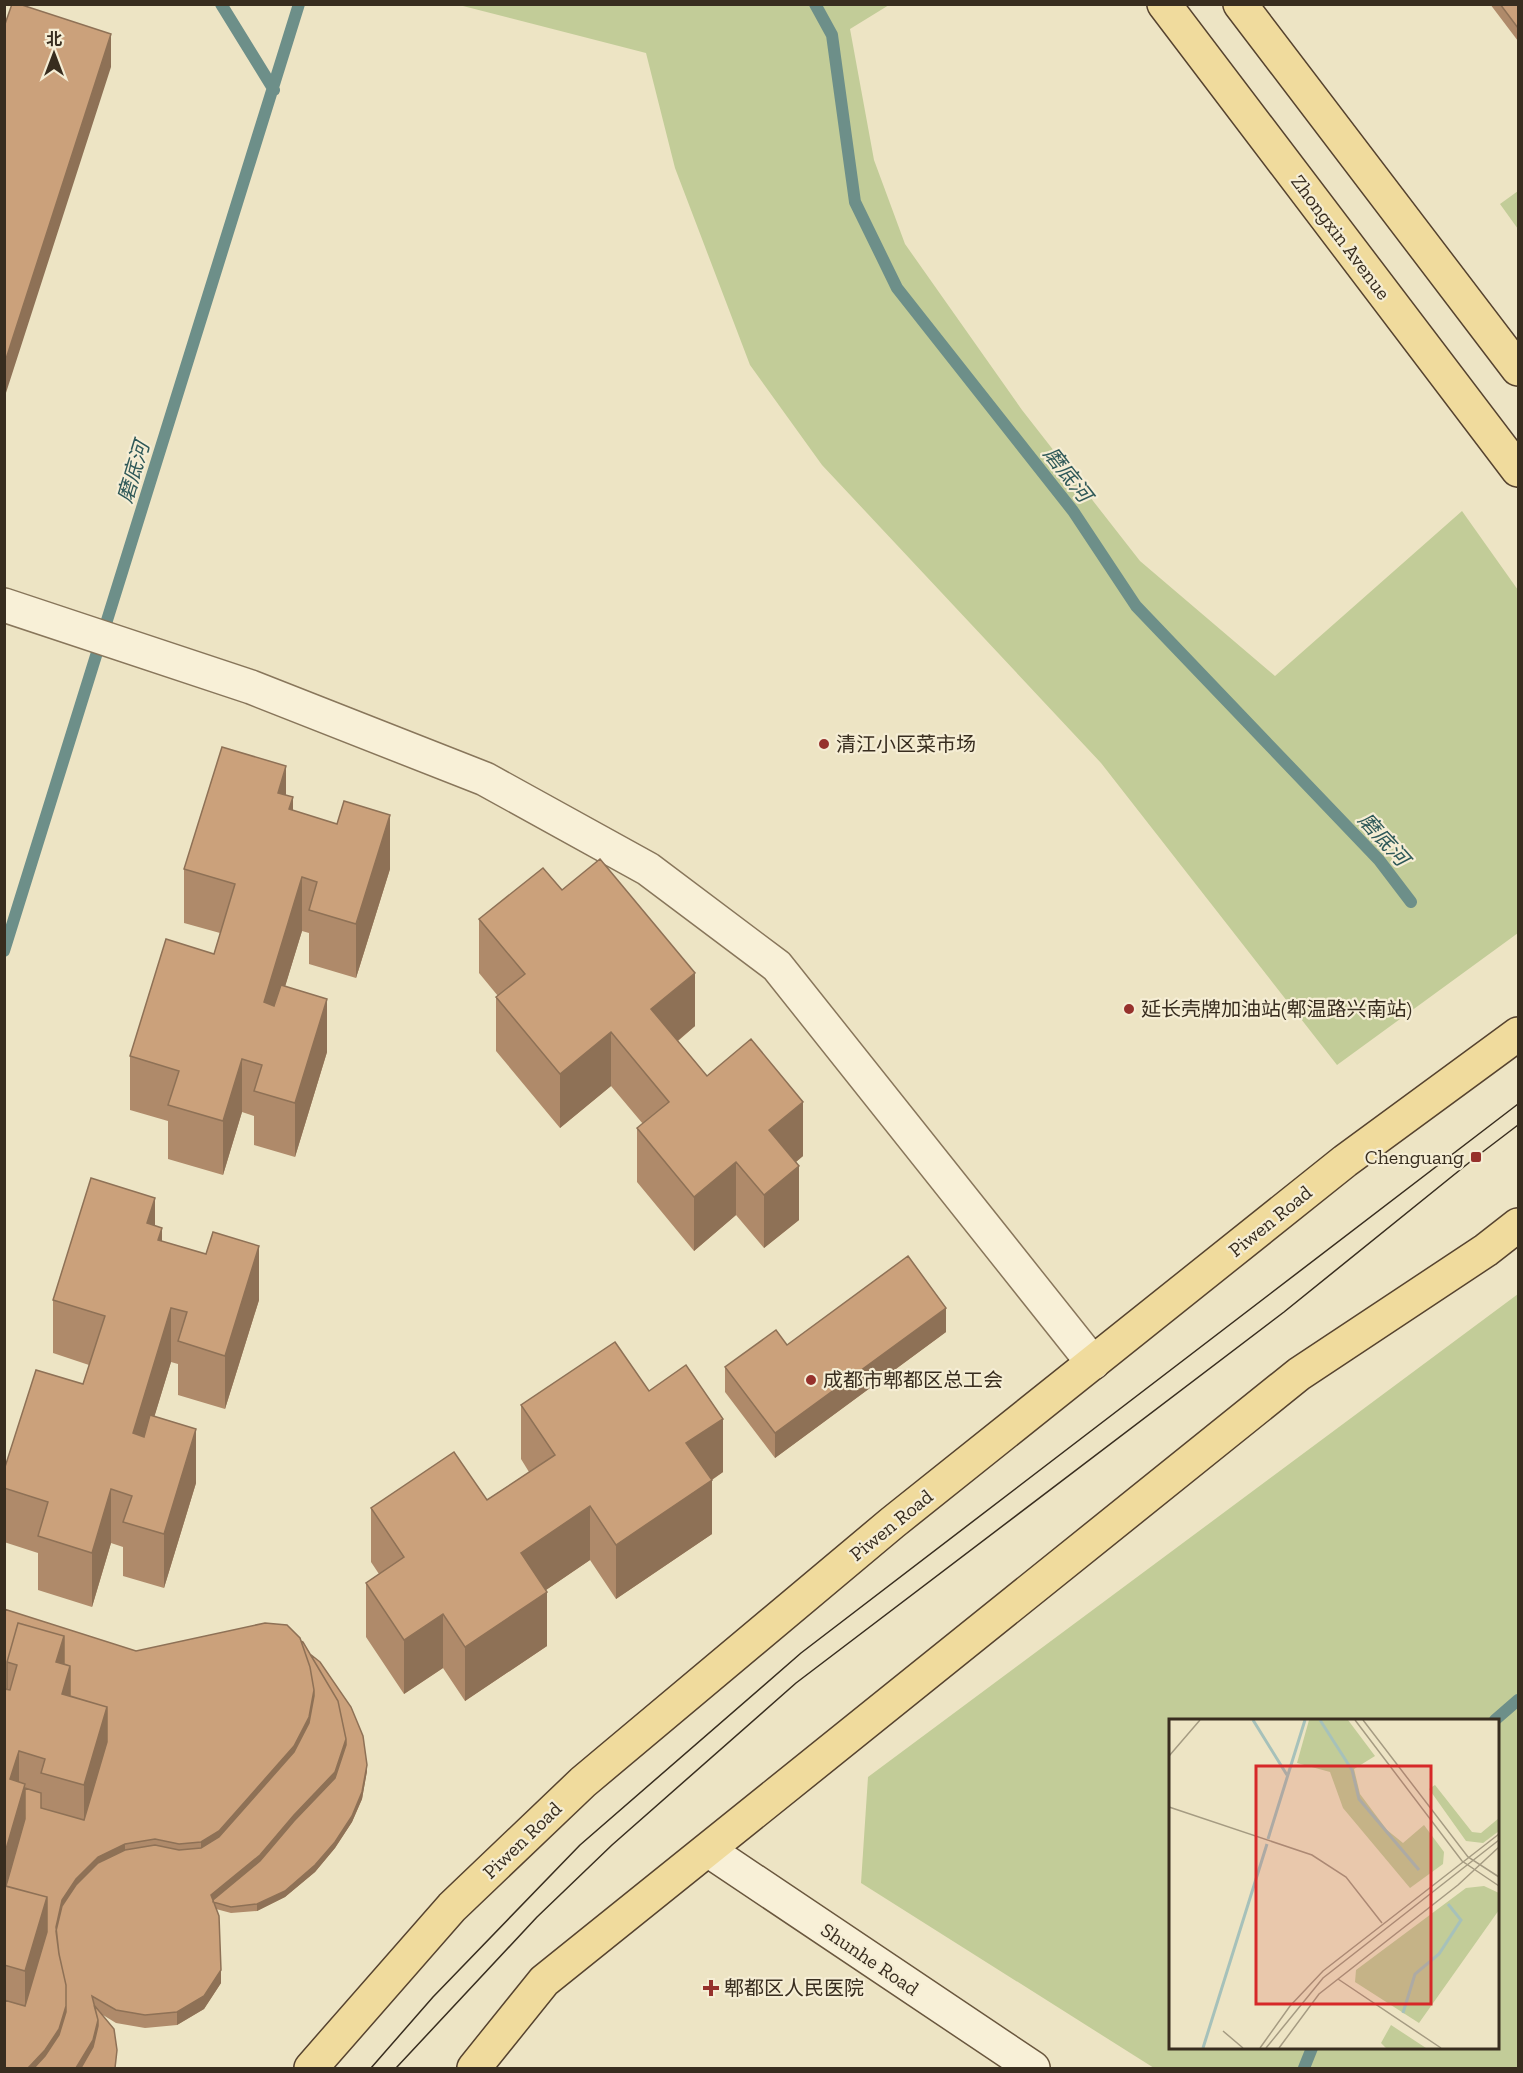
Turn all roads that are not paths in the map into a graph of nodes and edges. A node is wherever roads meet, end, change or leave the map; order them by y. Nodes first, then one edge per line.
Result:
1 (1164, 4) edge
2 (1240, 4) edge
3 (1518, 369) edge
4 (1518, 470) edge
5 (14, 609) edge
6 (1518, 1034) edge
7 (1518, 1225) edge
8 (1093, 1363) junction
9 (708, 1850) junction
10 (311, 2068) edge
11 (474, 2068) edge
12 (1033, 2068) edge

1 - 4 main road, Zhongxin Avenue
2 - 3 main road
5 - 8 street
6 - 8 main road, Piwen Road
7 - 9 main road
8 - 10 main road, Piwen Road
9 - 11 main road
9 - 12 street, Shunhe Road

